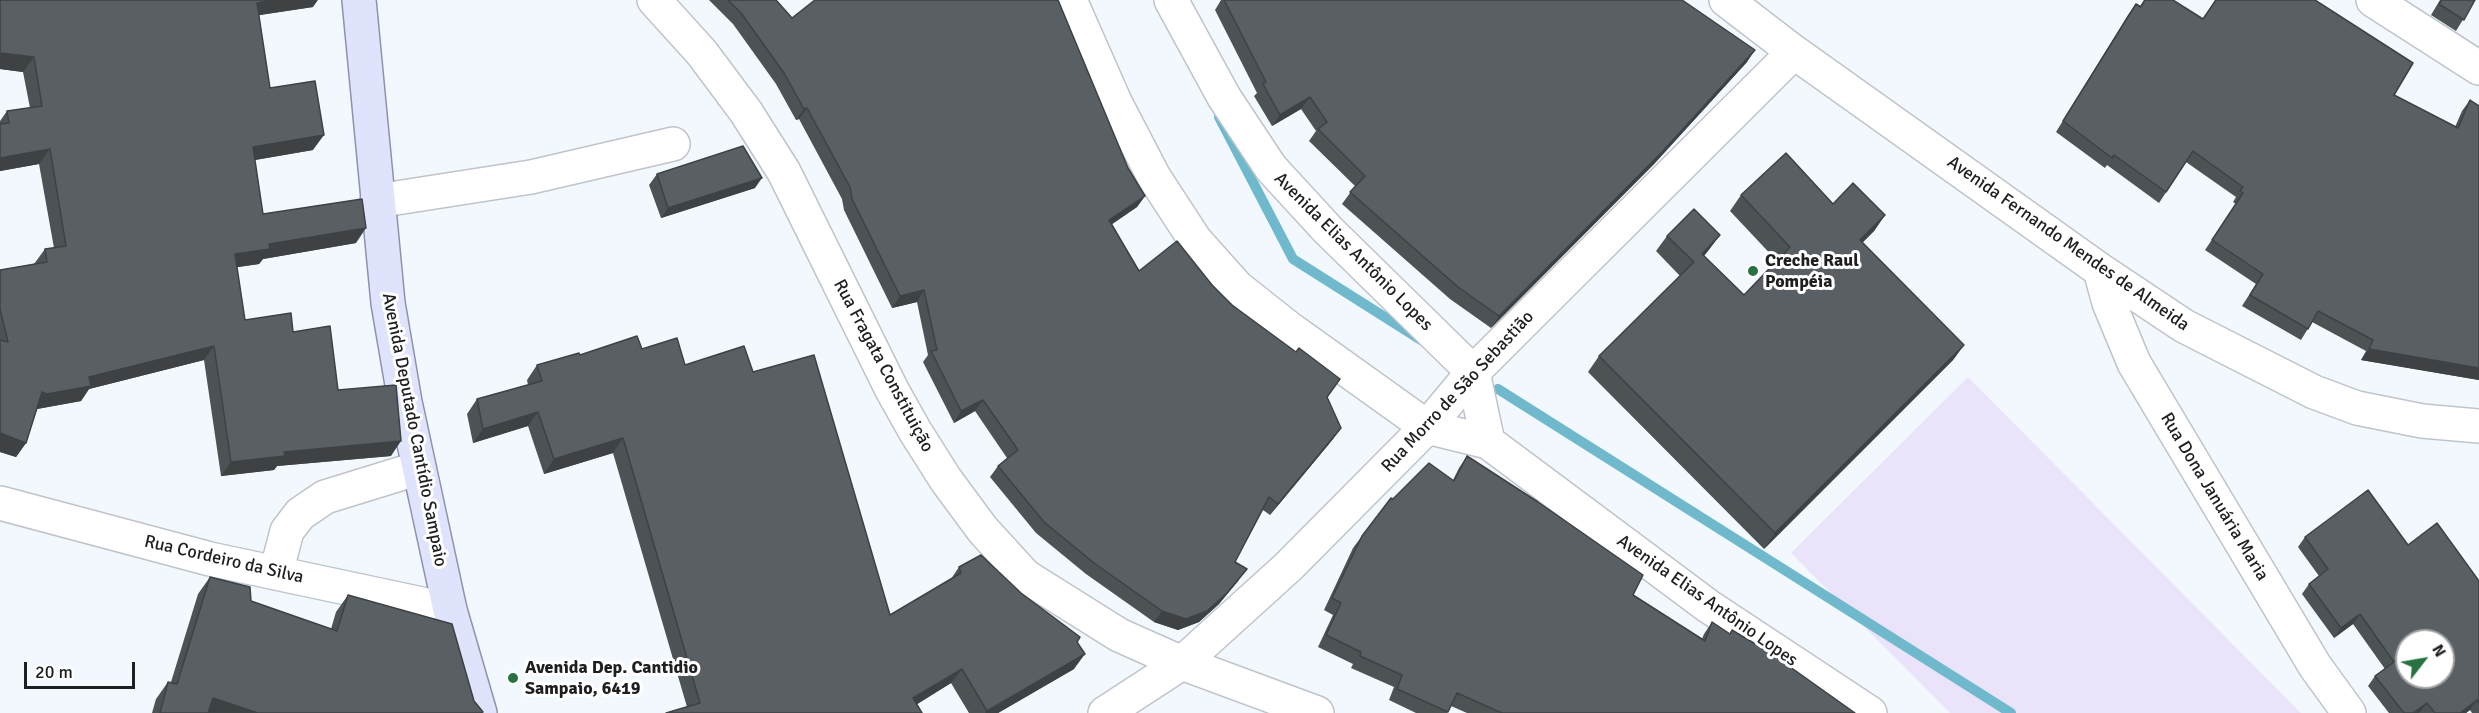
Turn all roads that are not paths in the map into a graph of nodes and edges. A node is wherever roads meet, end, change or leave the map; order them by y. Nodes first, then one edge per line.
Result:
1 (359, 0) edge
2 (654, 0) edge
3 (1070, 0) edge
4 (1172, 0) edge
5 (1726, 0) edge
6 (2373, 0) edge
7 (1794, 52) junction
8 (2479, 69) edge
9 (673, 144) dead end
10 (377, 201) junction
11 (2100, 270) junction
12 (1473, 372) junction
13 (2479, 426) edge
14 (1427, 427) junction
15 (1488, 442) junction
16 (419, 468) junction
17 (0, 503) edge
18 (276, 573) junction
19 (450, 610) junction
20 (1182, 663) junction
21 (480, 713) edge
22 (1105, 713) edge
23 (1317, 713) edge
24 (1870, 713) edge
25 (2349, 713) edge

1 - 10 main road, Avenida Deputado Cantídio Sampaio
2 - 20 street, Rua Fragata Constituição
3 - 14 street, Avenida Elias Antônio Lopes
4 - 12 street, Avenida Elias Antônio Lopes
5 - 7 street, Avenida Fernando Mendes de Almeida
6 - 8 street
7 - 11 street, Avenida Fernando Mendes de Almeida
7 - 12 street, Rua Morro de São Sebastião
9 - 10 street
10 - 16 main road, Avenida Deputado Cantídio Sampaio
11 - 13 street, Avenida Fernando Mendes de Almeida
11 - 25 street, Rua Dona Januária Maria
12 - 14 street, Rua Morro de São Sebastião
12 - 15 street
14 - 15 street, Avenida Elias Antônio Lopes
14 - 20 street, Rua Morro de São Sebastião
15 - 24 street, Avenida Elias Antônio Lopes
16 - 18 street
16 - 19 main road, Avenida Deputado Cantídio Sampaio
17 - 18 street, Rua Cordeiro da Silva
18 - 19 street, Rua Cordeiro da Silva
19 - 21 main road, Avenida Deputado Cantídio Sampaio
20 - 22 street, Rua Morro de São Sebastião
20 - 23 street, Rua Fragata Constituição

